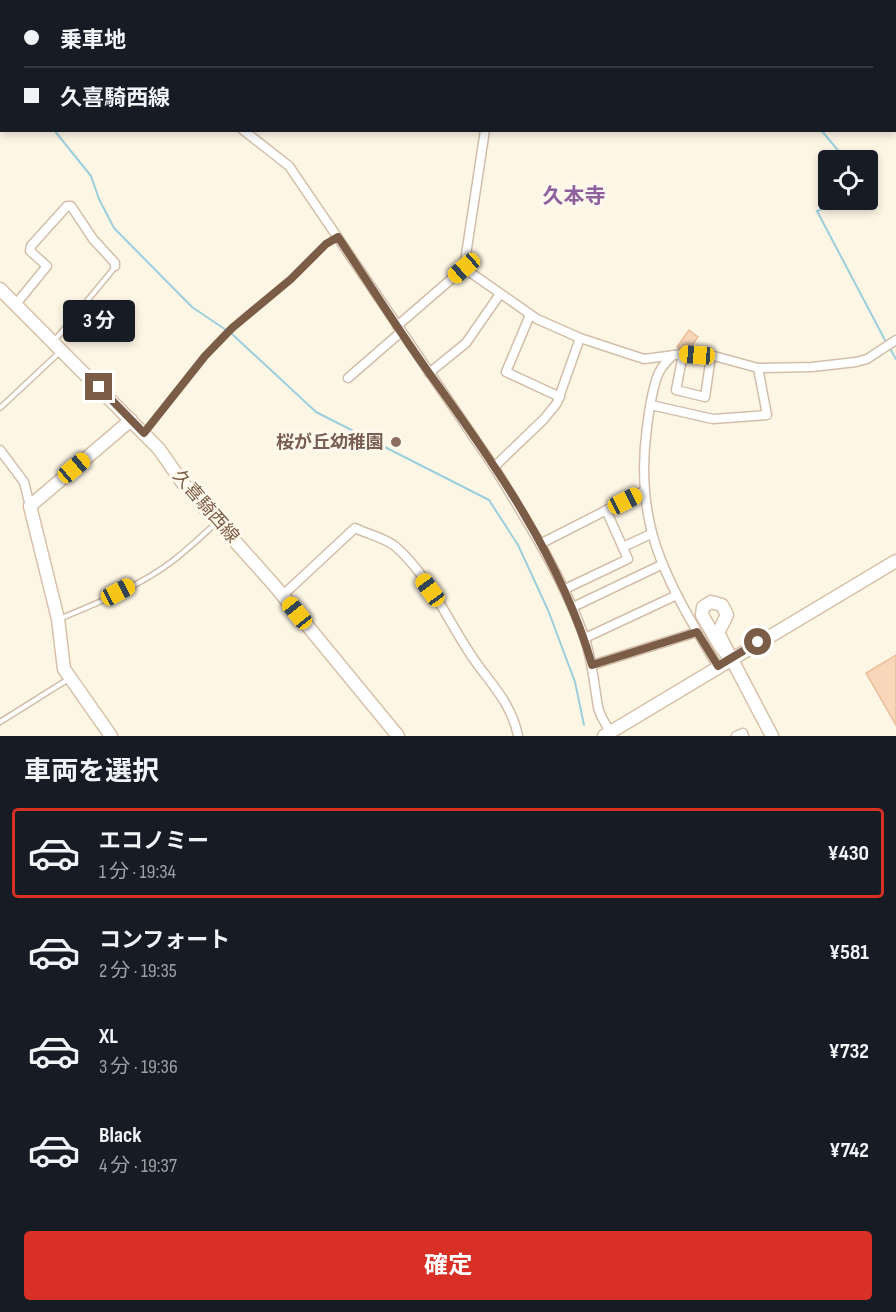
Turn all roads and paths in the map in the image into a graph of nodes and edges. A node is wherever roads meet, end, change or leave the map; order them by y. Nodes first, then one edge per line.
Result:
1 (246, 132) edge
2 (485, 132) edge
3 (338, 237) junction
4 (115, 266) joint
5 (464, 268) junction
6 (0, 289) edge
7 (500, 294) junction
8 (16, 304) junction
9 (530, 315) junction
10 (399, 329) junction
11 (580, 338) junction
12 (896, 340) edge
13 (58, 346) junction
14 (683, 354) junction
15 (673, 355) junction
16 (711, 356) junction
17 (758, 368) junction
18 (429, 373) junction
19 (348, 378) dead end
20 (560, 397) junction
21 (651, 405) junction
22 (0, 408) edge
23 (131, 420) junction
24 (144, 433) junction
25 (0, 450) edge
26 (494, 467) junction
27 (644, 491) junction
28 (30, 506) junction
29 (606, 510) junction
30 (218, 521) junction
31 (651, 534) junction
32 (540, 544) junction
33 (623, 547) junction
34 (896, 561) edge
35 (662, 565) junction
36 (565, 589) junction
37 (283, 595) junction
38 (677, 595) junction
39 (573, 607) junction
40 (58, 619) junction
41 (697, 632) junction
42 (585, 638) junction
43 (731, 658) junction
44 (592, 665) junction
45 (718, 666) junction
46 (70, 678) junction
47 (0, 722) edge
48 (609, 735) edge
49 (111, 736) edge
50 (398, 736) edge
51 (518, 736) edge
52 (736, 736) edge
53 (744, 736) edge
54 (772, 736) edge

1 - 3 street
2 - 5 street
3 - 10 street
3 - 24 lane
4 - 8 street
4 - 13 lane
5 - 7 street
5 - 10 street
6 - 8 street, 久喜騎西線
7 - 9 street
7 - 18 street
8 - 13 street, 久喜騎西線
9 - 11 street
9 - 20 street
10 - 18 street
10 - 19 street
11 - 15 street
11 - 20 street
12 - 17 street
13 - 22 lane
13 - 23 street, 久喜騎西線
14 - 15 street
14 - 16 street
14 - 16 street
15 - 21 street
16 - 17 street
17 - 21 street
18 - 26 street
20 - 26 street
21 - 27 street
23 - 24 street, 久喜騎西線
23 - 28 street
24 - 30 street, 久喜騎西線
25 - 28 street
26 - 32 street
27 - 29 street
27 - 31 street
28 - 40 street
29 - 32 street
29 - 33 street
30 - 37 street, 久喜騎西線
30 - 40 lane
31 - 33 street
31 - 35 street
32 - 36 street
33 - 36 street
34 - 43 street
35 - 38 street
35 - 39 street
36 - 39 street
37 - 50 street, 久喜騎西線
37 - 51 street
38 - 41 street
38 - 42 street
39 - 42 street
40 - 46 street
41 - 44 street
41 - 45 street
42 - 44 street
43 - 45 street
43 - 54 street
44 - 48 street
45 - 48 street
46 - 47 lane
46 - 49 street
52 - 53 street

